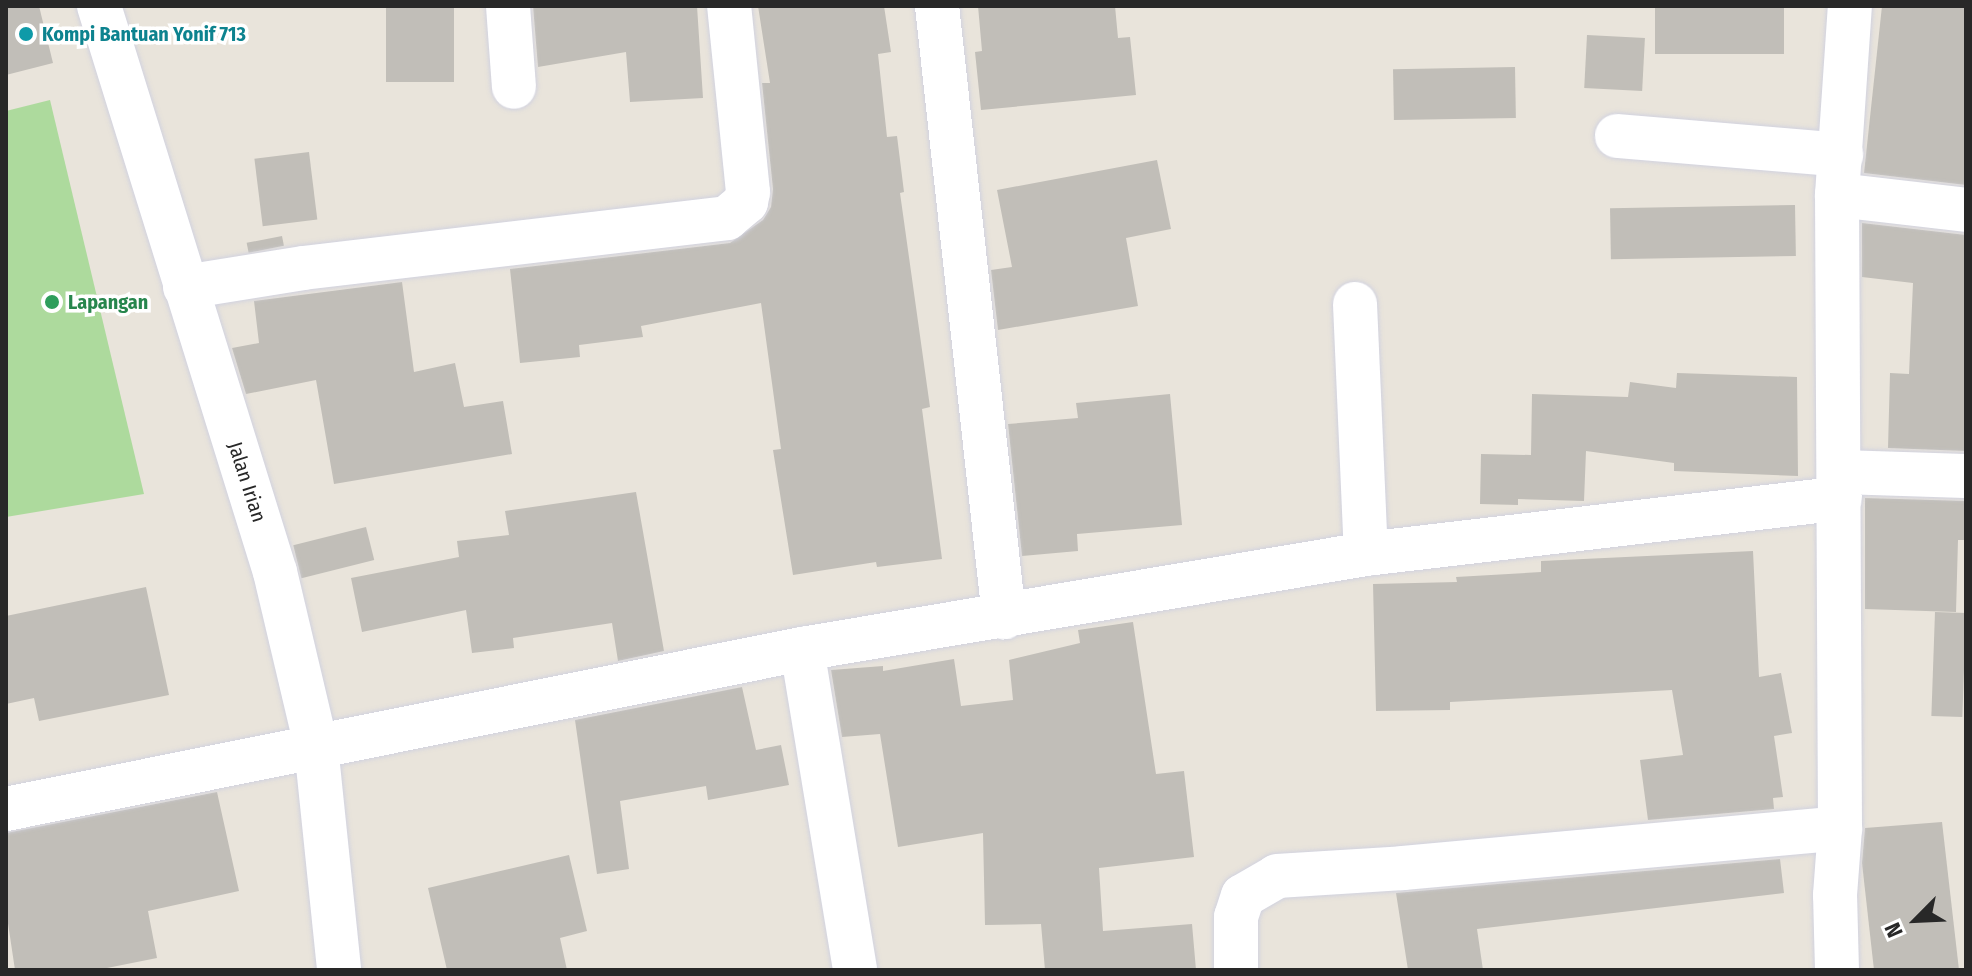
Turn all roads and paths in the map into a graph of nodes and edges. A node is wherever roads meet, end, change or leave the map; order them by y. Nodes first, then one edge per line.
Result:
1 (99, 6) edge
2 (508, 6) edge
3 (729, 6) edge
4 (937, 6) edge
5 (1850, 6) edge
6 (514, 87) dead end
7 (1617, 136) dead end
8 (1839, 175) junction
9 (1966, 210) edge
10 (185, 287) junction
11 (1355, 304) dead end
12 (1966, 476) edge
13 (1840, 485) junction
14 (1366, 554) junction
15 (1004, 617) junction
16 (802, 649) junction
17 (316, 746) junction
18 (6, 809) edge
19 (1840, 828) junction
20 (339, 970) edge
21 (855, 970) edge
22 (1236, 970) edge
23 (1837, 970) edge

1 - 10 street, Jalan Irian
2 - 6 street
3 - 10 street
4 - 15 street
5 - 8 street
7 - 8 street
8 - 9 street
8 - 13 street
10 - 17 street, Jalan Irian
11 - 14 street
12 - 13 street
13 - 14 street
13 - 19 street
14 - 15 street
15 - 16 street
16 - 17 street
16 - 21 street
17 - 18 street
17 - 20 street, Jalan Irian
19 - 22 street
19 - 23 street

